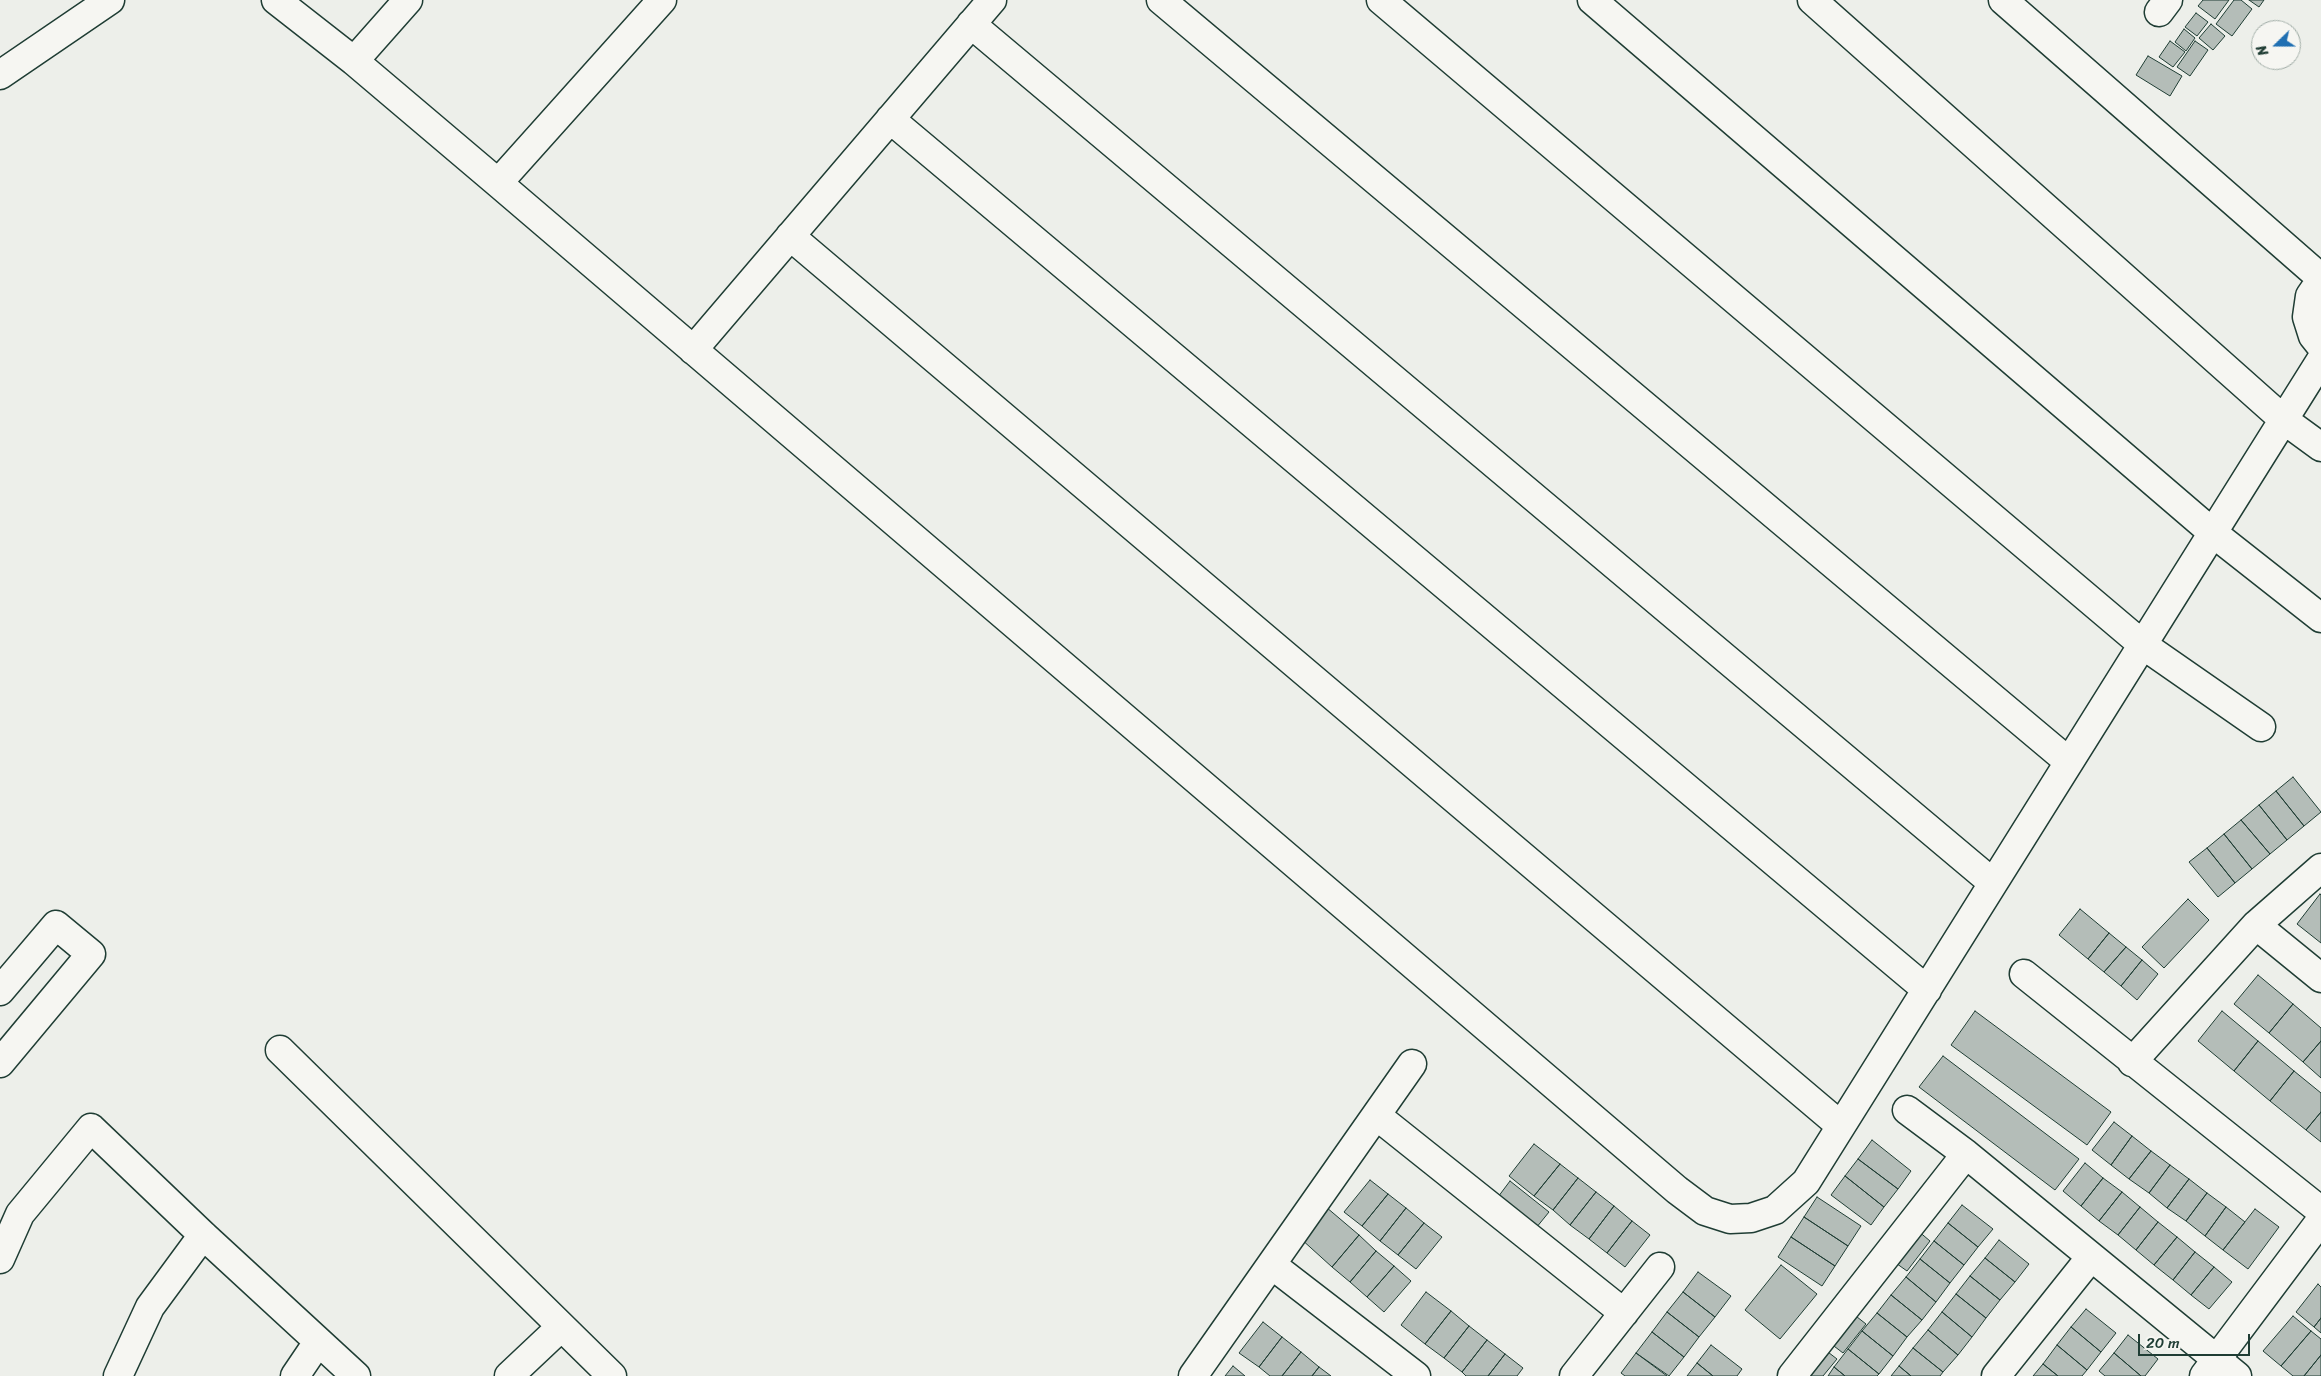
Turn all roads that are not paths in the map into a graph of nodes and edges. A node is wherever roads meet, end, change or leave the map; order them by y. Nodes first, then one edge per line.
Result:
1 (110, 0) edge
2 (276, 0) edge
3 (408, 0) edge
4 (662, 0) edge
5 (992, 0) edge
6 (1161, 0) edge
7 (1381, 0) edge
8 (1592, 0) edge
9 (1812, 0) edge
10 (2003, 0) edge
11 (971, 24) junction
12 (354, 61) junction
13 (0, 75) edge
14 (890, 119) junction
15 (498, 183) junction
16 (790, 236) junction
17 (2321, 279) edge
18 (2321, 346) edge
19 (693, 350) junction
20 (2321, 360) edge
21 (2284, 420) junction
22 (2321, 447) edge
23 (2214, 532) junction
24 (2321, 618) edge
25 (2143, 645) junction
26 (2261, 727) dead end
27 (2069, 762) junction
28 (2321, 868) edge
29 (1993, 883) junction
30 (2256, 925) junction
31 (2024, 974) dead end
32 (2321, 978) edge
33 (1927, 990) junction
34 (0, 991) edge
35 (280, 1050) dead end
36 (2132, 1062) junction
37 (0, 1063) edge
38 (1412, 1064) dead end
39 (1908, 1110) dead end
40 (1377, 1116) junction
41 (1841, 1126) junction
42 (1966, 1154) junction
43 (2321, 1212) edge
44 (2321, 1220) edge
45 (203, 1235) junction
46 (2091, 1257) junction
47 (0, 1259) edge
48 (1272, 1265) junction
49 (1660, 1267) dead end
50 (1624, 1313) junction
51 (561, 1327) junction
52 (318, 1342) junction
53 (2220, 1371) edge
54 (118, 1376) edge
55 (295, 1376) edge
56 (356, 1376) edge
57 (509, 1376) edge
58 (612, 1376) edge
59 (1193, 1376) edge
60 (1416, 1376) edge
61 (1574, 1376) edge
62 (1792, 1376) edge
63 (1996, 1376) edge

1 - 13 street
2 - 12 street
3 - 12 street
4 - 15 street
5 - 11 street
6 - 27 street
7 - 25 street
8 - 23 street
9 - 21 street
10 - 17 street
11 - 14 street
11 - 29 street
12 - 15 street
14 - 16 street
14 - 33 street
15 - 19 street
16 - 19 street
16 - 41 street
17 - 18 street
19 - 41 street
20 - 21 street
21 - 22 street
21 - 23 street
23 - 24 street
23 - 25 street
25 - 26 street
25 - 27 street
27 - 29 street
28 - 30 street
29 - 33 street
30 - 32 street
30 - 36 street
31 - 36 street
33 - 41 street
34 - 37 street
35 - 51 street
36 - 43 street
38 - 40 street
39 - 42 street
40 - 48 street
40 - 50 street
42 - 46 street
42 - 62 street
44 - 53 street
45 - 47 street
45 - 52 street
45 - 54 street
46 - 53 street
46 - 63 street
48 - 59 street
48 - 60 street
49 - 50 street
50 - 61 street
51 - 57 street
51 - 58 street
52 - 55 street
52 - 56 street

